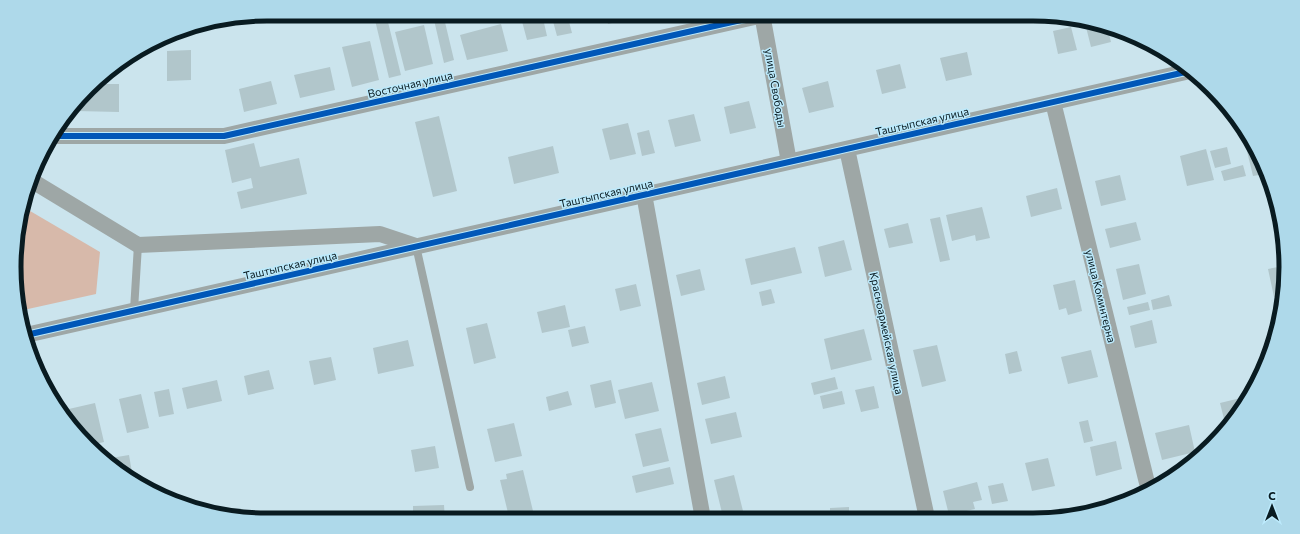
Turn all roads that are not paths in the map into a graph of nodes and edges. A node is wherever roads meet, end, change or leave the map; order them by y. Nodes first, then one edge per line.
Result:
1 (733, 21) edge
2 (765, 21) edge
3 (1184, 72) edge
4 (1053, 102) junction
5 (59, 136) edge
6 (847, 148) junction
7 (789, 162) junction
8 (36, 183) edge
9 (644, 194) junction
10 (138, 245) junction
11 (416, 246) junction
12 (134, 310) junction
13 (30, 334) edge
14 (1147, 485) edge
15 (470, 487) dead end
16 (702, 513) edge
17 (927, 513) edge

1 - 5 street, Восточная улица
2 - 7 street, улица Свободы
3 - 4 street, Таштыпская улица
4 - 6 street, Таштыпская улица
4 - 14 street, улица Коминтерна
6 - 7 street, Таштыпская улица
6 - 17 street, Красноармейская улица
7 - 9 street, Таштыпская улица
8 - 10 street
9 - 11 street, Таштыпская улица
9 - 16 street
10 - 11 street
10 - 12 lane
11 - 12 street, Таштыпская улица
11 - 15 lane
12 - 13 street, Таштыпская улица

